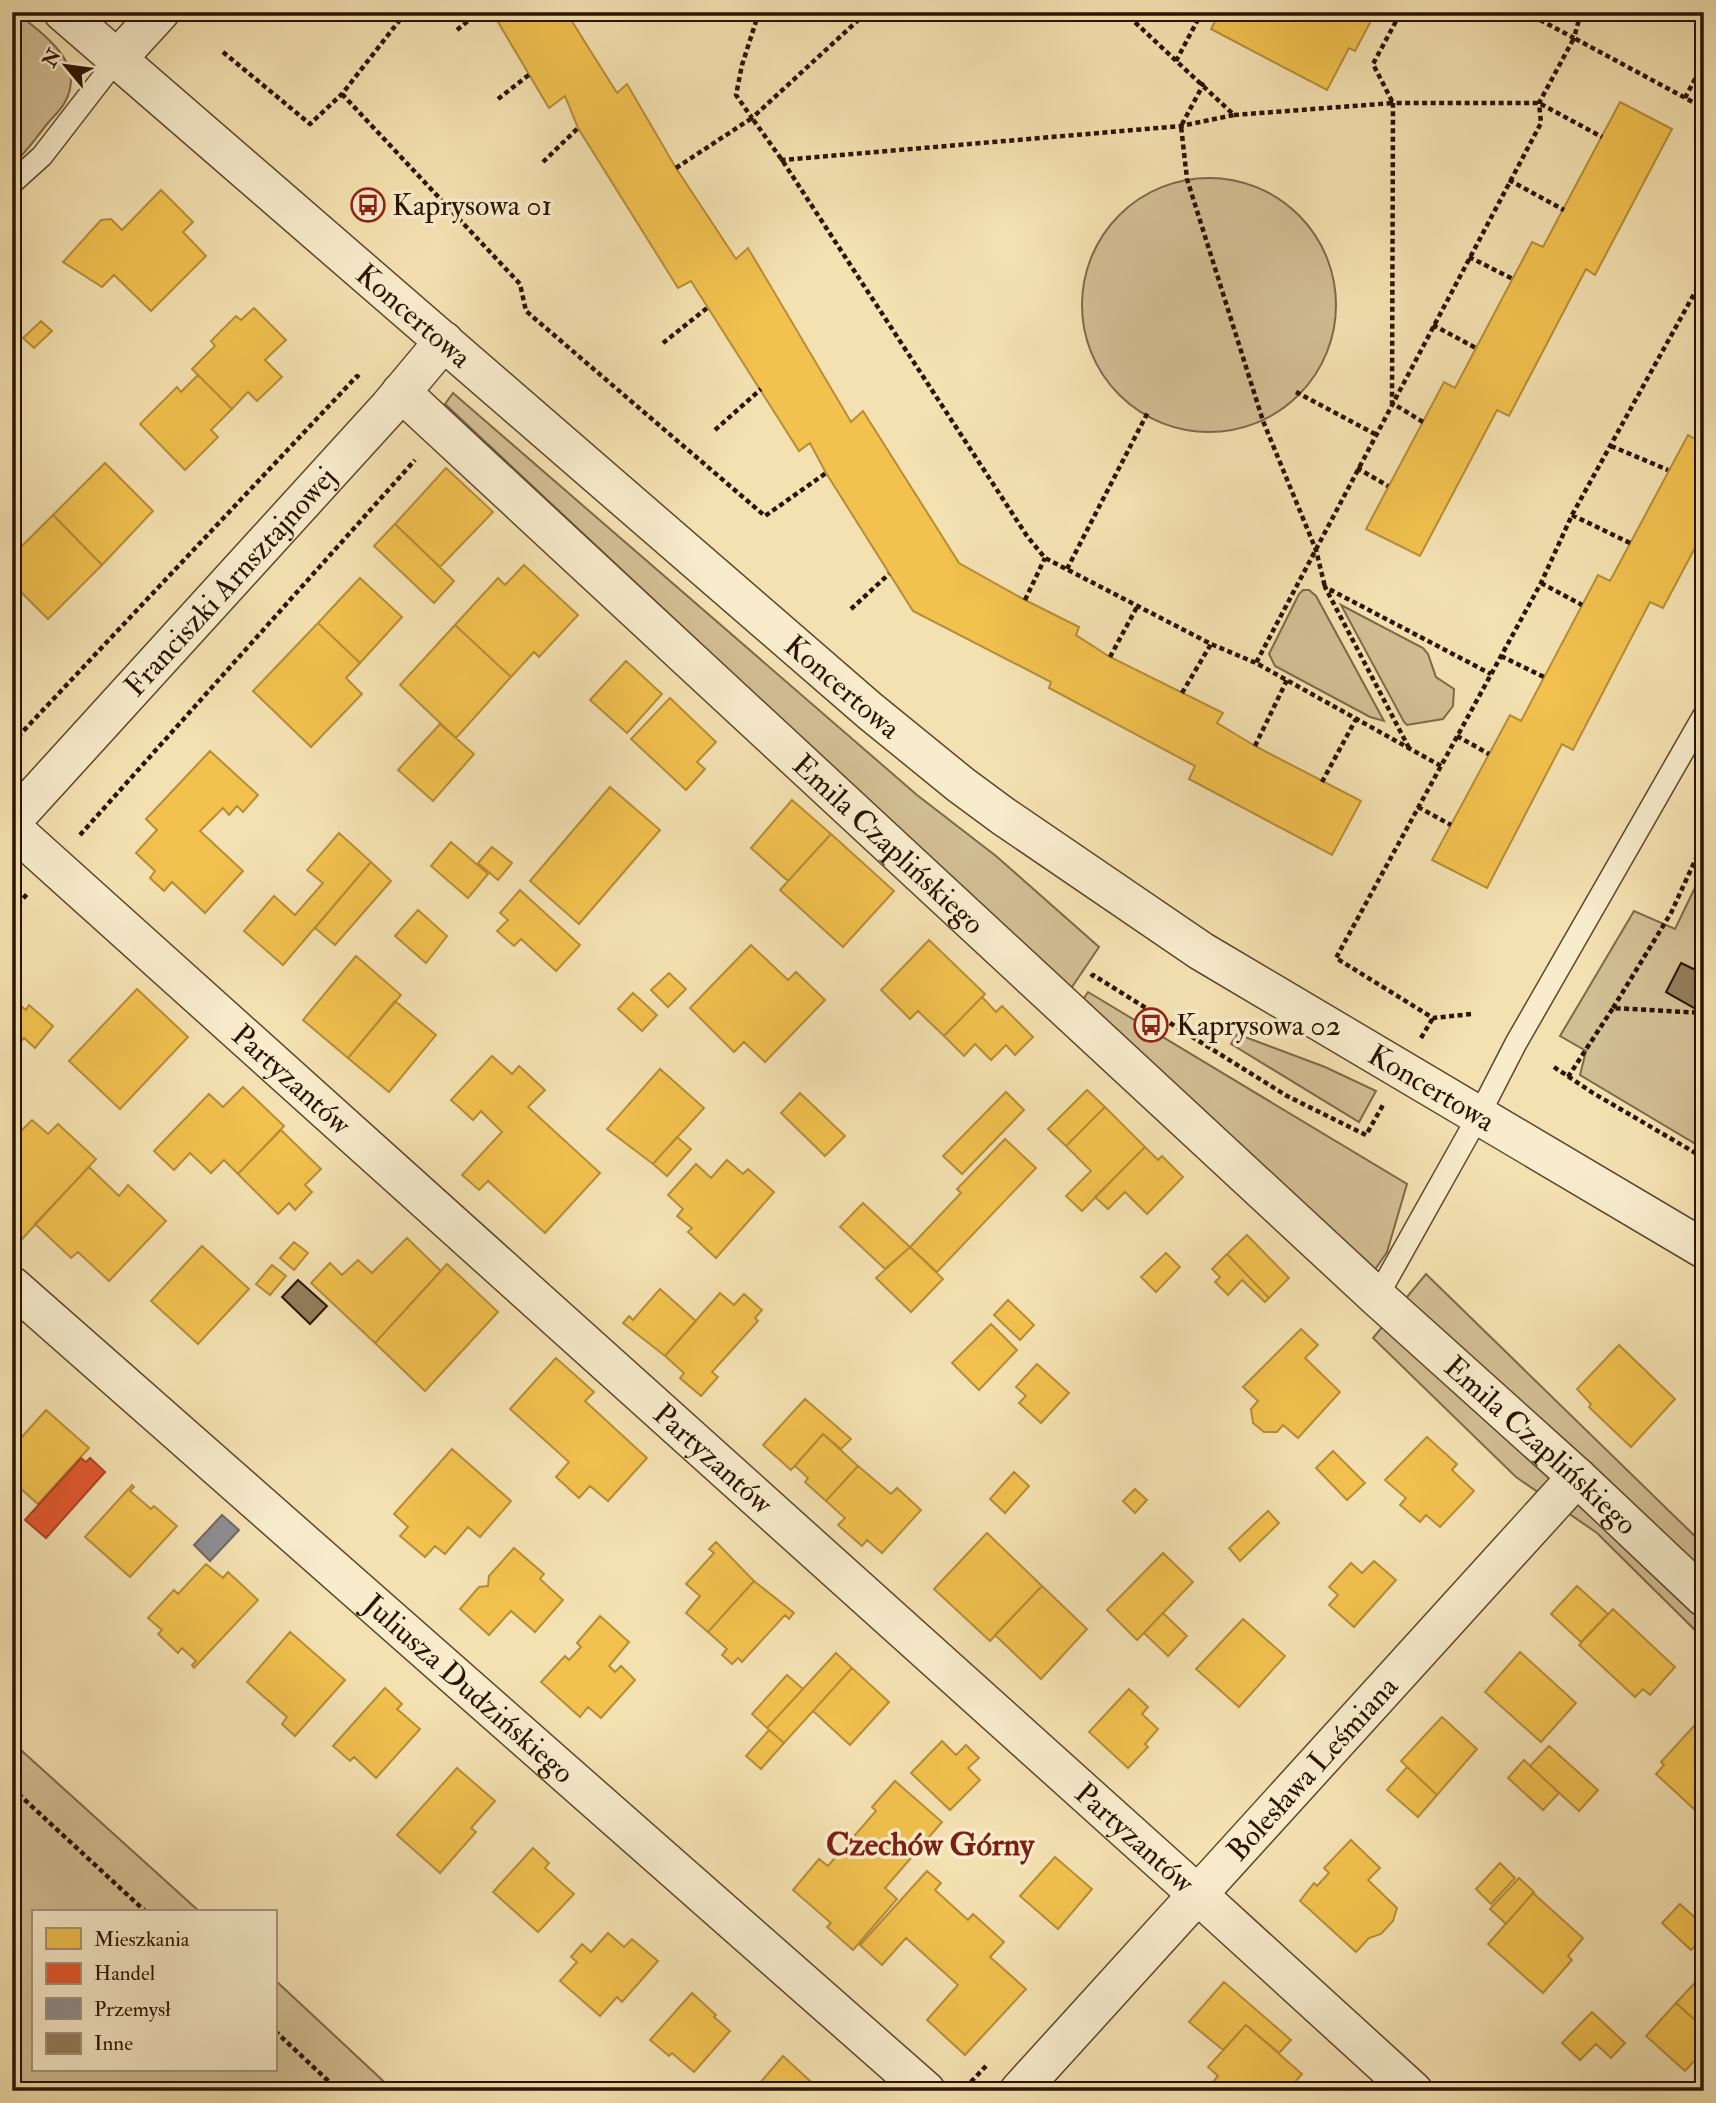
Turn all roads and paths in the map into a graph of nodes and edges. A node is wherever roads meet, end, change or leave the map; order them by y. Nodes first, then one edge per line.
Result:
1 (63, 12) edge
2 (160, 12) edge
3 (406, 12) edge
4 (479, 12) edge
5 (760, 12) edge
6 (867, 12) edge
7 (1124, 12) edge
8 (1202, 12) edge
9 (1401, 12) edge
10 (1525, 12) edge
11 (1581, 12) edge
12 (457, 30) dead end
13 (1574, 38) junction
14 (223, 52) dead end
15 (117, 59) junction
16 (1176, 61) junction
17 (1704, 62) edge
18 (530, 74) dead end
19 (1203, 85) junction
20 (342, 94) junction
21 (1685, 98) junction
22 (498, 99) dead end
23 (1393, 103) junction
24 (1539, 103) junction
25 (1704, 108) edge
26 (1234, 115) junction
27 (751, 118) junction
28 (1181, 126) junction
29 (578, 128) dead end
30 (1602, 137) dead end
31 (782, 160) junction
32 (543, 162) dead end
33 (676, 168) dead end
34 (1509, 180) junction
35 (12, 183) edge
36 (1564, 210) dead end
37 (1469, 257) junction
38 (1704, 276) edge
39 (1513, 279) dead end
40 (708, 308) dead end
41 (1433, 325) junction
42 (444, 341) junction
43 (663, 342) dead end
44 (1476, 348) dead end
45 (761, 389) dead end
46 (1296, 392) dead end
47 (395, 399) junction
48 (1392, 403) junction
49 (1148, 412) dead end
50 (1423, 422) dead end
51 (443, 430) junction
52 (715, 430) dead end
53 (1376, 435) junction
54 (1611, 446) junction
55 (1357, 468) junction
56 (1668, 470) dead end
57 (826, 473) dead end
58 (1388, 486) dead end
59 (1572, 515) junction
60 (1630, 543) dead end
61 (1316, 550) junction
62 (1045, 558) junction
63 (1067, 569) junction
64 (889, 574) dead end
65 (1541, 583) junction
66 (1325, 587) junction
67 (1025, 600) dead end
68 (1583, 604) dead end
69 (1138, 605) junction
70 (851, 609) dead end
71 (1211, 643) junction
72 (1501, 656) junction
73 (1110, 657) dead end
74 (1256, 663) junction
75 (1491, 674) junction
76 (1544, 677) dead end
77 (1287, 681) junction
78 (1182, 693) dead end
79 (1704, 715) edge
80 (1356, 719) junction
81 (1457, 736) junction
82 (12, 743) edge
83 (1255, 746) dead end
84 (1409, 748) junction
85 (1489, 754) dead end
86 (1441, 766) junction
87 (1322, 782) dead end
88 (1418, 807) junction
89 (12, 821) edge
90 (1451, 825) dead end
91 (12, 828) edge
92 (1704, 841) edge
93 (53, 865) junction
94 (12, 911) edge
95 (1065, 1006) junction
96 (1613, 1008) junction
97 (1704, 1013) edge
98 (1471, 1014) dead end
99 (1433, 1018) junction
100 (1421, 1038) dead end
101 (1554, 1067) dead end
102 (1567, 1077) junction
103 (1387, 1098) dead end
104 (1479, 1115) junction
105 (1704, 1136) edge
106 (1695, 1153) junction
107 (1704, 1158) edge
108 (1704, 1249) edge
109 (12, 1286) edge
110 (1377, 1297) junction
111 (1577, 1477) junction
112 (1704, 1597) edge
113 (12, 1788) edge
114 (1196, 1893) junction
115 (144, 1910) edge
116 (276, 2032) edge
117 (990, 2060) dead end
118 (339, 2091) edge
119 (926, 2091) edge
120 (962, 2091) edge
121 (1018, 2091) edge
122 (1413, 2091) edge

1 - 15 street, Koncertowa
2 - 15 street
3 - 20 path
4 - 12 path
5 - 27 path
6 - 27 path
7 - 16 path
8 - 16 path
9 - 23 path
10 - 13 path
11 - 13 path
13 - 21 path
13 - 24 path
14 - 20 path
15 - 35 lane
15 - 42 street, Koncertowa
16 - 19 path
17 - 21 path
18 - 22 path
19 - 26 path
19 - 28 path
20 - 57 path
21 - 25 path
23 - 24 path
23 - 26 path
23 - 48 path
24 - 30 path
24 - 34 path
26 - 28 path
27 - 31 path
27 - 33 path
28 - 31 path
28 - 61 path
29 - 32 path
31 - 62 path
34 - 36 path
34 - 37 path
37 - 39 path
37 - 41 path
38 - 54 path
40 - 43 path
41 - 44 path
41 - 48 path
42 - 47 street, Franciszki Arnsztajnowej
42 - 104 street, Koncertowa
45 - 52 path
46 - 53 path
47 - 51 street, Emila Czaplińskiego
47 - 82 path
47 - 89 street, Franciszki Arnsztajnowej
48 - 50 path
48 - 53 path
49 - 63 path
51 - 93 path
51 - 95 street, Emila Czaplińskiego
53 - 55 path
54 - 56 path
54 - 59 path
55 - 58 path
55 - 61 path
59 - 60 path
59 - 65 path
61 - 66 path
61 - 74 path
62 - 63 path
62 - 67 path
63 - 69 path
64 - 70 path
65 - 68 path
65 - 72 path
66 - 75 path
66 - 84 path
69 - 71 path
69 - 73 path
71 - 74 path
71 - 78 path
72 - 75 path
72 - 76 path
74 - 77 path
75 - 81 path
77 - 80 path
77 - 83 path
79 - 104 lane
80 - 84 path
80 - 87 path
81 - 85 path
81 - 86 path
84 - 86 path
86 - 88 path
88 - 90 path
88 - 99 path
91 - 93 street, Partyzantów
92 - 96 path
93 - 94 path
93 - 114 street, Partyzantów
95 - 103 path
95 - 110 street, Emila Czaplińskiego
96 - 97 path
96 - 102 path
98 - 99 path
99 - 100 path
101 - 102 path
102 - 106 path
104 - 108 street, Koncertowa
104 - 110 lane
105 - 106 path
106 - 107 path
109 - 119 street, Juliusza Dudzińskiego
110 - 111 street, Emila Czaplińskiego
111 - 112 street, Emila Czaplińskiego
111 - 114 street, Bolesława Leśmiana
113 - 115 path
114 - 121 street, Bolesława Leśmiana
114 - 122 street, Partyzantów
116 - 118 path
117 - 120 path

